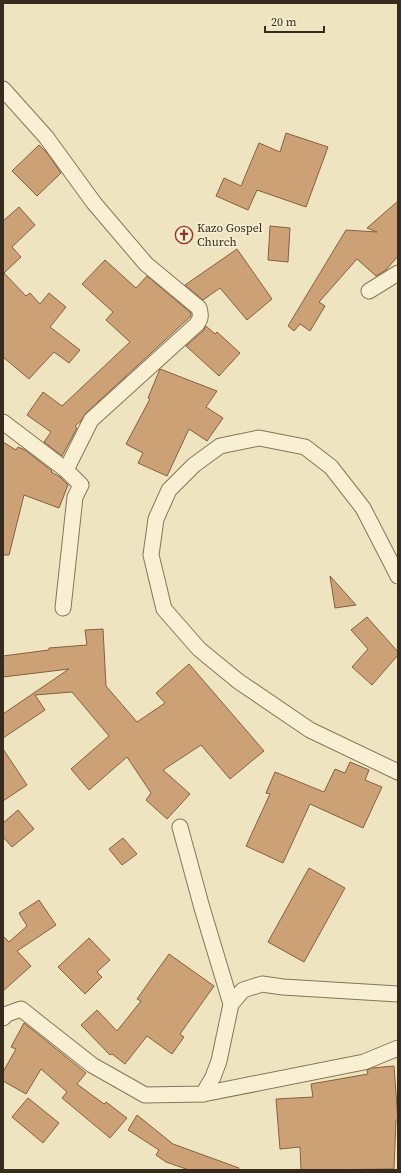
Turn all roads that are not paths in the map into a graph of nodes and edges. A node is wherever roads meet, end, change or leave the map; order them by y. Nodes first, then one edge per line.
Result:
1 (3, 89) edge
2 (398, 273) edge
3 (370, 291) dead end
4 (3, 422) edge
5 (66, 470) junction
6 (398, 576) edge
7 (63, 608) dead end
8 (398, 772) edge
9 (180, 827) dead end
10 (398, 994) edge
11 (231, 1004) junction
12 (3, 1018) edge
13 (398, 1048) edge
14 (203, 1094) junction

1 - 5 street
2 - 3 street
4 - 5 street
5 - 7 street
6 - 8 street
9 - 11 street
10 - 11 street
11 - 14 street
12 - 14 street
13 - 14 street

